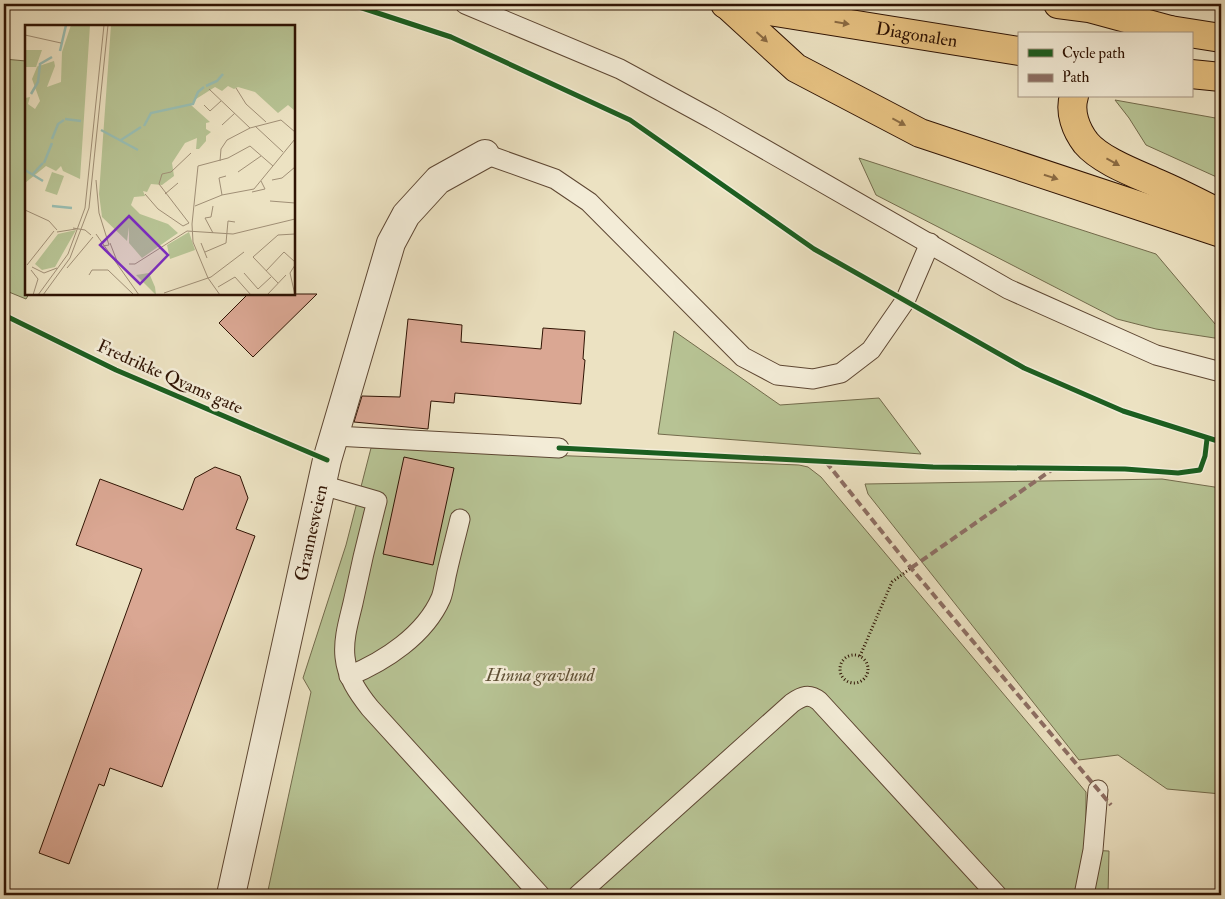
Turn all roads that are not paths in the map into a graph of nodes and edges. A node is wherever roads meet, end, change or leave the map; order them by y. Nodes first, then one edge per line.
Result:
1 (465, 4) edge
2 (725, 4) edge
3 (1058, 4) edge
4 (1161, 32) edge
5 (1192, 35) edge
6 (1221, 38) edge
7 (1018, 51) edge
8 (1192, 74) edge
9 (1221, 77) edge
10 (1074, 98) edge
11 (484, 154) joint
12 (1221, 214) edge
13 (1221, 233) edge
14 (930, 243) junction
15 (1221, 372) edge
16 (335, 436) junction
17 (559, 448) dead end
18 (322, 485) junction
19 (460, 519) dead end
20 (349, 676) junction
21 (1098, 790) dead end
22 (231, 895) edge
23 (540, 895) edge
24 (578, 895) edge
25 (996, 895) edge
26 (1084, 895) edge

1 - 14 lane
2 -> 7 main road, Diagonalen
2 -> 13 main road
3 - 4 main road
5 - 6 main road
8 - 9 main road
10 -> 12 main road
11 - 14 lane
11 - 16 street, Grannesveien
14 - 15 lane
16 - 17 lane
16 - 18 street, Grannesveien
18 - 20 lane
18 - 22 street, Grannesveien
19 - 20 lane
20 - 23 lane
21 - 26 lane
24 - 25 lane

